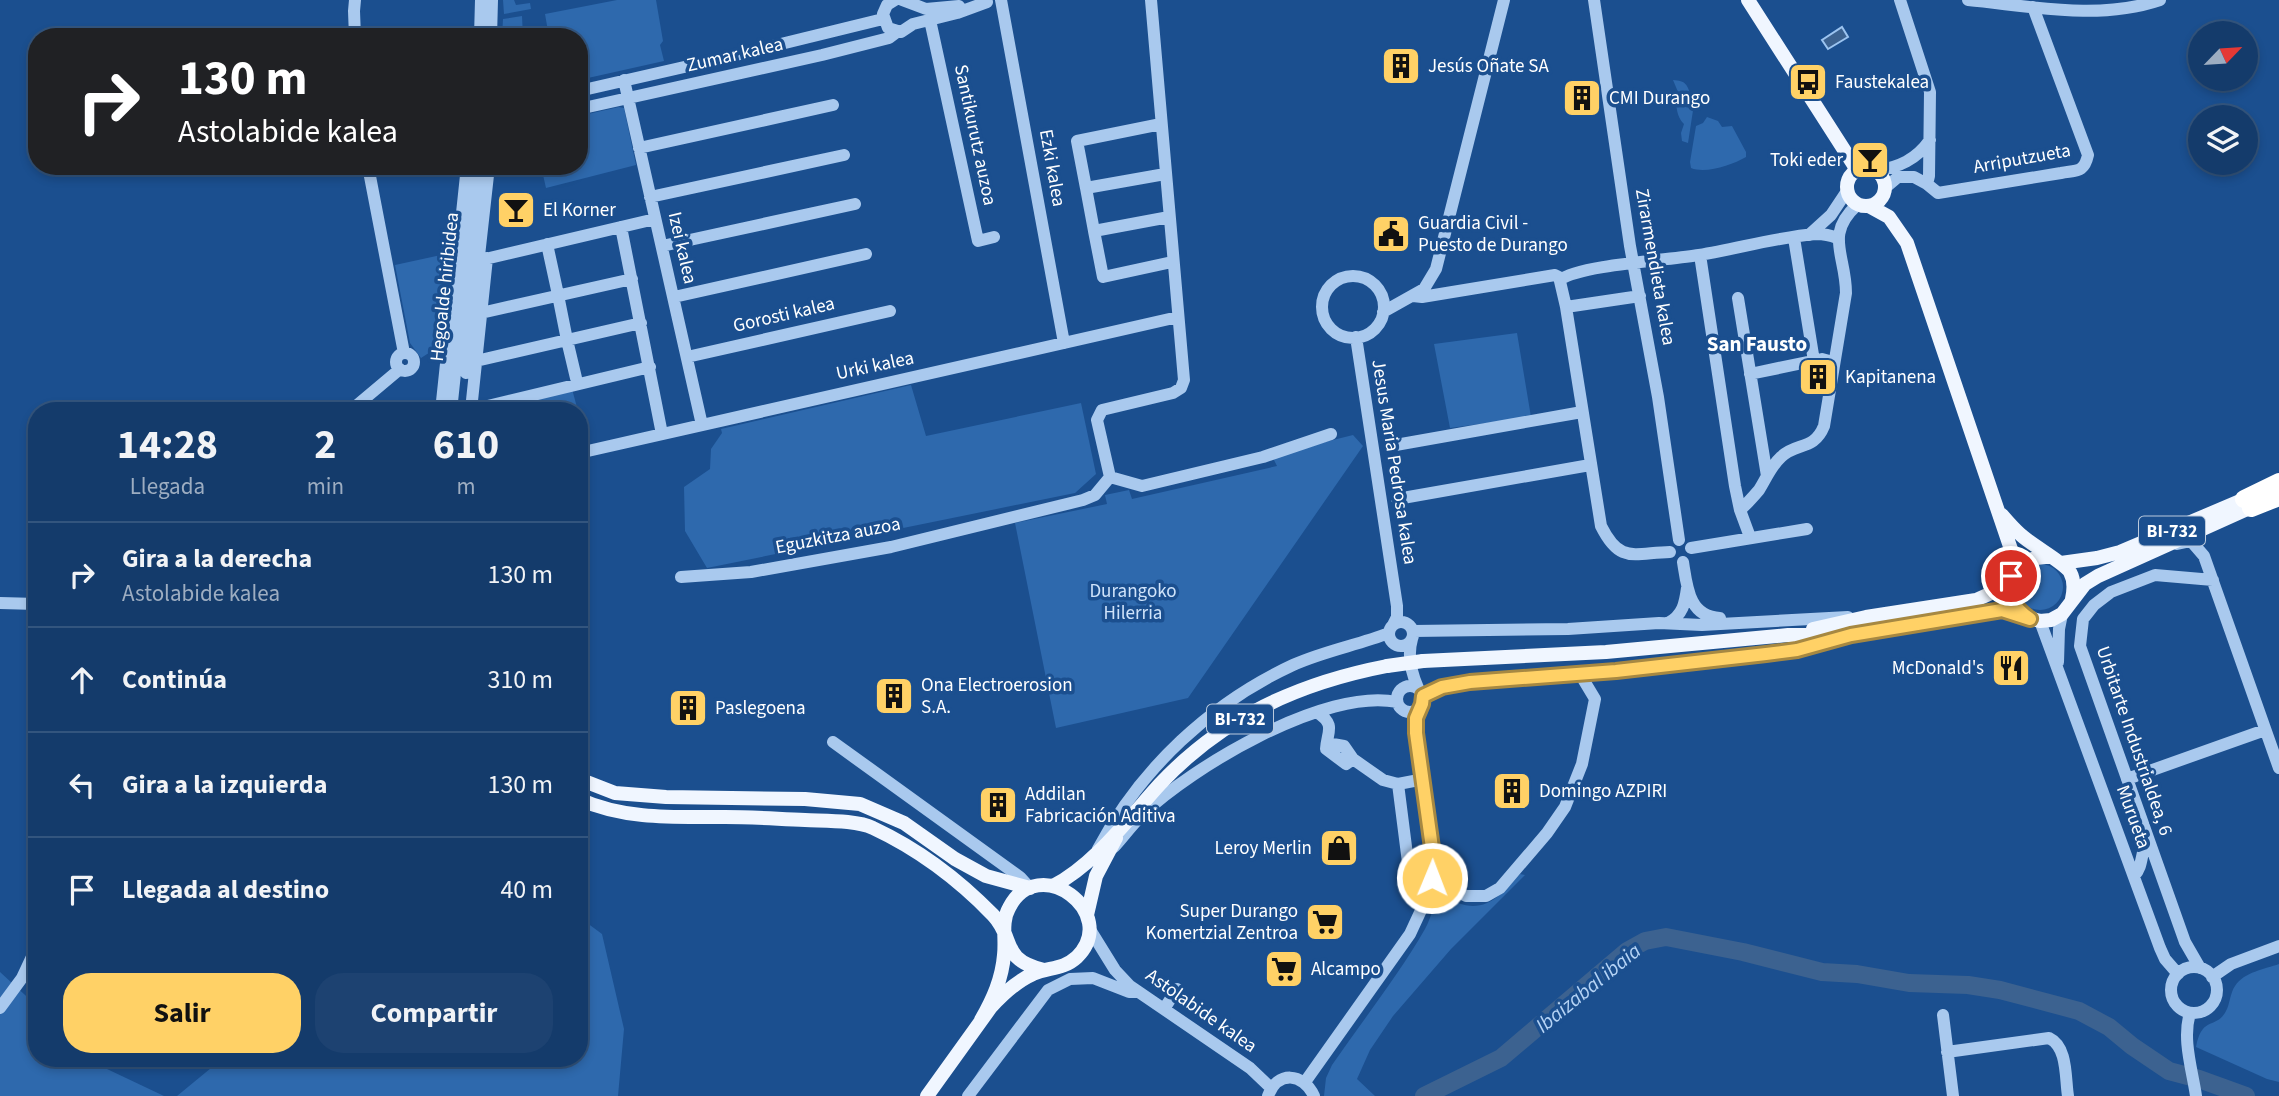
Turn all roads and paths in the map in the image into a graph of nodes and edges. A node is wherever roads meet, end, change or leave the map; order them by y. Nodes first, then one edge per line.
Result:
1 (355, 0) edge
2 (481, 0) edge
3 (492, 0) edge
4 (895, 0) edge
5 (1001, 0) edge
6 (1150, 0) edge
7 (1504, 0) edge
8 (1594, 0) edge
9 (1748, 0) edge
10 (1900, 0) edge
11 (1968, 0) edge
12 (2161, 0) edge
13 (987, 2) junction
14 (906, 3) edge
15 (2033, 7) junction
16 (883, 19) junction
17 (930, 20) junction
18 (913, 24) junction
19 (355, 28) edge
20 (480, 28) edge
21 (491, 28) edge
22 (897, 32) junction
23 (624, 80) junction
24 (588, 89) edge
25 (628, 98) junction
26 (833, 105) dead end
27 (588, 107) edge
28 (1161, 124) junction
29 (1930, 140) junction
30 (639, 148) junction
31 (844, 155) dead end
32 (1857, 170) junction
33 (1876, 171) junction
34 (1165, 174) junction
35 (370, 175) edge
36 (466, 175) edge
37 (476, 175) edge
38 (488, 175) edge
39 (1927, 184) junction
40 (1086, 188) junction
41 (1847, 191) junction
42 (1884, 191) junction
43 (650, 197) junction
44 (855, 204) dead end
45 (1863, 206) junction
46 (1169, 217) junction
47 (1889, 217) junction
48 (655, 219) junction
49 (621, 227) junction
50 (1094, 231) junction
51 (1809, 235) junction
52 (994, 237) dead end
53 (1794, 238) junction
54 (1837, 238) junction
55 (547, 244) junction
56 (662, 246) junction
57 (866, 254) dead end
58 (1700, 255) junction
59 (483, 259) junction
60 (1172, 262) junction
61 (1634, 263) junction
62 (632, 279) junction
63 (1561, 281) junction
64 (557, 293) junction
65 (1381, 295) junction
66 (1640, 296) junction
67 (674, 297) junction
68 (1410, 297) junction
69 (1738, 298) dead end
70 (1566, 307) junction
71 (890, 311) dead end
72 (1383, 312) junction
73 (481, 313) junction
74 (1178, 317) junction
75 (641, 323) junction
76 (567, 337) junction
77 (1356, 337) junction
78 (1064, 343) junction
79 (687, 357) junction
80 (476, 361) junction
81 (1814, 361) junction
82 (1833, 362) junction
83 (650, 367) junction
84 (1750, 374) junction
85 (576, 378) dead end
86 (361, 402) edge
87 (442, 402) edge
88 (452, 402) edge
89 (463, 402) edge
90 (472, 402) edge
91 (504, 402) edge
92 (1582, 411) junction
93 (702, 425) junction
94 (662, 435) junction
95 (1331, 435) dead end
96 (1390, 446) dead end
97 (588, 451) edge
98 (1590, 466) junction
99 (1767, 476) junction
100 (1110, 477) junction
101 (2279, 484) edge
102 (2279, 495) edge
103 (1397, 499) dead end
104 (2248, 503) junction
105 (1740, 510) junction
106 (1999, 511) junction
107 (1807, 528) dead end
108 (1750, 537) junction
109 (1679, 540) junction
110 (2163, 547) junction
111 (1691, 548) junction
112 (1670, 552) junction
113 (2055, 560) junction
114 (1683, 562) junction
115 (2017, 567) junction
116 (681, 577) dead end
117 (2213, 580) junction
118 (2009, 585) junction
119 (1687, 587) junction
120 (1395, 592) junction
121 (2072, 599) junction
122 (0, 603) edge
123 (28, 604) edge
124 (2062, 614) junction
125 (1866, 617) junction
126 (2035, 620) junction
127 (1762, 621) junction
128 (1668, 623) junction
129 (1411, 631) junction
130 (1392, 634) junction
131 (1788, 635) junction
132 (1851, 635) junction
133 (2058, 669) junction
134 (1580, 674) junction
135 (1402, 688) junction
136 (1420, 697) junction
137 (1338, 706) junction
138 (1399, 706) junction
139 (1318, 713) junction
140 (2265, 730) junction
141 (1416, 733) junction
142 (834, 742) dead end
143 (1326, 743) junction
144 (1344, 746) junction
145 (1353, 758) junction
146 (2279, 768) edge
147 (1424, 779) junction
148 (2127, 779) junction
149 (588, 782) edge
150 (1398, 784) junction
151 (588, 801) edge
152 (2148, 839) junction
153 (1102, 853) junction
154 (2134, 876) junction
155 (1432, 878) junction
156 (1053, 886) junction
157 (1030, 888) junction
158 (1088, 922) junction
159 (1004, 934) junction
160 (2279, 947) edge
161 (1068, 964) junction
162 (28, 965) edge
163 (2200, 968) junction
164 (1044, 970) junction
165 (2179, 974) junction
166 (2212, 976) junction
167 (1135, 989) junction
168 (1177, 989) dead end
169 (0, 1008) edge
170 (1164, 1009) junction
171 (2190, 1013) junction
172 (1942, 1015) dead end
173 (981, 1020) junction
174 (1947, 1052) junction
175 (1305, 1082) junction
176 (2195, 1091) edge
177 (1270, 1092) edge
178 (927, 1096) edge
179 (968, 1096) edge
180 (1314, 1096) edge
181 (1953, 1096) edge
182 (2068, 1096) edge

1 - 19 street
2 - 20 street
3 - 21 street
4 - 16 street
5 - 13 street
5 - 78 street, Ezki kalea
6 - 28 street
7 - 68 street
8 - 61 street, Zirarmendieta kalea
9 - 32 main road
10 - 29 street
11 - 15 street
12 - 15 street
13 - 14 street
13 - 17 street, Zumar kalea
14 - 18 street
15 - 39 street, Arriputzueta
16 - 22 street
16 - 23 street
17 - 18 street, Zumar kalea
17 - 52 street, Santikurutz auzoa
18 - 22 street, Zumar kalea
22 - 25 street, Zumar kalea
23 - 24 street
23 - 25 street, Izei kalea
25 - 27 street, Zumar kalea
25 - 30 street, Izei kalea
26 - 30 street
28 - 34 street
28 - 40 street
29 - 33 street
29 - 39 street
30 - 43 street, Izei kalea
31 - 43 street
32 - 33 main road
32 - 41 main road
33 - 42 main road
34 - 40 street
34 - 46 street
35 - 86 street
36 - 87 street
37 - 88 street, Hegoalde hiribidea
38 - 59 street
39 - 42 street
40 - 50 street
41 - 45 main road
41 - 51 street
42 - 45 main road
42 - 47 main road
43 - 48 street, Izei kalea
44 - 56 street
45 - 47 main road
45 - 54 street
46 - 50 street
46 - 60 street
47 - 106 main road
48 - 49 street
48 - 56 street, Izei kalea
49 - 55 street
49 - 62 street
50 - 60 street
51 - 53 street
51 - 54 street
53 - 58 street
53 - 81 street
54 - 82 street
55 - 59 street
55 - 64 street
56 - 67 street, Izei kalea
57 - 67 street
58 - 61 street
58 - 105 street
59 - 73 street, Hegoalde hiribidea
59 - 89 street
60 - 74 street
61 - 63 street
61 - 66 street, Zirarmendieta kalea
62 - 64 street, Hegoalde hiribidea
62 - 75 street
63 - 68 street
63 - 70 street
64 - 73 street, Hegoalde hiribidea
64 - 76 street
65 - 68 street
65 - 72 street
65 - 77 street
66 - 70 street
66 - 109 street, Zirarmendieta kalea
67 - 79 street, Izei kalea
68 - 72 street
69 - 84 street
70 - 92 street
71 - 79 street, Gorosti kalea
72 - 77 street
73 - 80 street, Hegoalde hiribidea
74 - 78 street, Urki kalea
74 - 100 street
75 - 76 street, Hegoalde hiribidea
75 - 83 street
76 - 80 street, Hegoalde hiribidea
76 - 85 street
77 - 120 street, Jesus Maria Pedrosa kalea
78 - 93 street, Urki kalea
79 - 93 street, Izei kalea
80 - 90 street, Hegoalde hiribidea
81 - 82 street
81 - 84 street
82 - 99 street
83 - 91 street, Hegoalde hiribidea
83 - 94 street
84 - 99 street
92 - 96 street
92 - 98 street
93 - 94 street, Urki kalea
94 - 97 street, Urki kalea
95 - 100 street
98 - 103 street
98 - 112 street
99 - 105 street
100 - 116 street, Eguzkitza auzoa
101 - 104 highway
102 - 104 highway
104 - 110 main road, BI-732
104 - 113 main road, BI-732
105 - 108 street
106 - 113 main road
106 - 115 main road
107 - 108 street
108 - 111 street
109 - 111 street
109 - 112 street
110 - 117 street
110 - 121 main road, BI-732
111 - 114 street
112 - 114 street
113 - 115 main road, BI-732
113 - 121 main road
114 - 119 street
115 - 118 main road
117 - 140 street
117 - 148 street, Urbitarte Industrialdea, 6
118 - 125 main road, BI-732
118 - 126 main road
119 - 127 street
119 - 128 street
120 - 129 street
120 - 130 street
121 - 124 main road, BI-732
122 - 123 street
124 - 126 main road
124 - 133 street, Murueta
125 - 127 street
125 - 131 main road, BI-732
126 - 132 main road, BI-732
126 - 133 street, Murueta
127 - 128 street
128 - 129 street
129 - 130 street
129 - 130 street
129 - 136 street
130 - 135 street
130 - 153 street
131 - 132 main road, BI-732
131 - 153 main road, BI-732, bridge
132 - 134 street
133 - 154 street, Murueta
134 - 136 street
134 - 155 street
135 - 136 street
135 - 138 street
136 - 138 street
136 - 141 street
137 - 138 street
137 - 139 street
137 - 144 street
138 - 141 street
139 - 143 street
139 - 153 street
140 - 146 street
140 - 148 street
141 - 147 street
142 - 157 street
143 - 144 street
143 - 145 street
144 - 145 street
145 - 150 street
147 - 150 street
147 - 155 street
148 - 152 street, Urbitarte Industrialdea, 6
149 - 157 main road
150 - 155 street
151 - 159 main road
152 - 154 street
152 - 163 street, Urbitarte Industrialdea, 6
153 - 156 main road, BI-732
153 - 158 main road, BI-732
154 - 165 street, Murueta
155 - 175 street
156 - 157 main road, BI-732
156 - 158 main road
157 - 159 main road
158 - 161 main road, BI-732
158 - 167 street, Astolabide kalea
159 - 164 main road
159 - 173 main road
160 - 166 street
161 - 164 main road
161 - 167 street
162 - 169 street
163 - 165 street
163 - 166 street
164 - 173 main road
165 - 171 street
166 - 171 street
167 - 170 street, Astolabide kalea
167 - 179 street
168 - 170 street
170 - 177 street, Astolabide kalea
171 - 176 street
172 - 174 street
173 - 178 main road
174 - 181 street
174 - 182 street
175 - 177 street, Astolabide kalea
175 - 180 street

